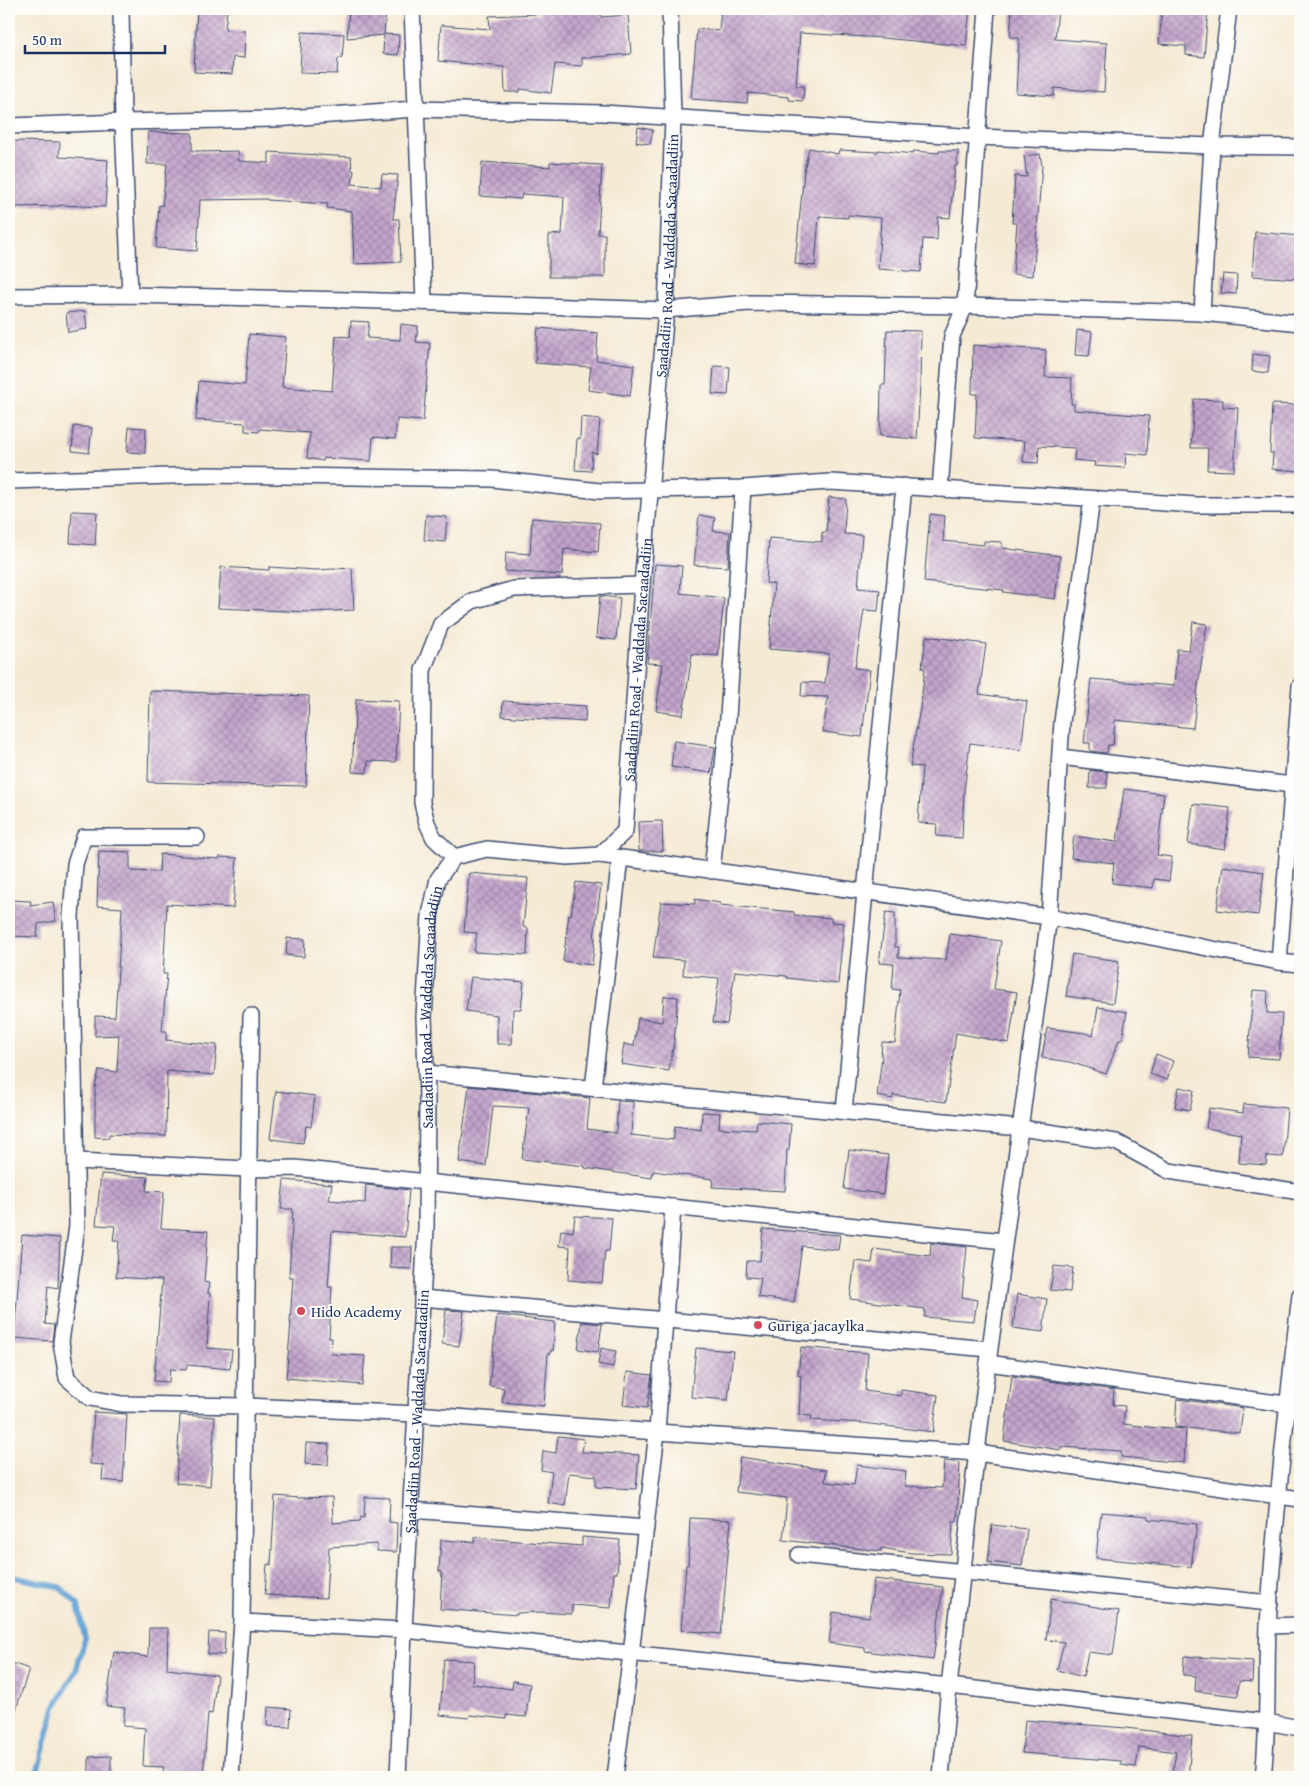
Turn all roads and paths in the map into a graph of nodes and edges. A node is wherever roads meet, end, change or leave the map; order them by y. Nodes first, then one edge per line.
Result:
1 (121, 9) edge
2 (412, 9) edge
3 (670, 9) edge
4 (987, 9) edge
5 (1229, 9) edge
6 (415, 110) junction
7 (673, 118) junction
8 (123, 122) junction
9 (9, 126) edge
10 (977, 137) junction
11 (1212, 146) junction
12 (1300, 147) edge
13 (130, 295) junction
14 (9, 296) edge
15 (424, 302) junction
16 (965, 306) junction
17 (666, 310) junction
18 (1202, 313) junction
19 (1300, 323) edge
20 (9, 481) edge
21 (904, 486) junction
22 (649, 488) junction
23 (743, 488) junction
24 (940, 489) junction
25 (1092, 499) junction
26 (1300, 505) edge
27 (642, 585) junction
28 (1300, 686) edge
29 (1299, 709) edge
30 (1060, 757) junction
31 (1292, 785) junction
32 (196, 837) dead end
33 (600, 855) junction
34 (454, 857) junction
35 (620, 858) junction
36 (1293, 870) edge
37 (712, 871) junction
38 (866, 892) junction
39 (1049, 917) junction
40 (1280, 962) junction
41 (1300, 964) edge
42 (251, 1016) dead end
43 (426, 1073) junction
44 (593, 1088) junction
45 (844, 1112) junction
46 (1020, 1128) junction
47 (76, 1161) junction
48 (248, 1169) junction
49 (426, 1182) junction
50 (1300, 1192) edge
51 (674, 1207) junction
52 (1004, 1241) junction
53 (422, 1298) junction
54 (1300, 1302) edge
55 (665, 1321) junction
56 (988, 1356) junction
57 (1294, 1405) edge
58 (246, 1406) junction
59 (416, 1414) junction
60 (657, 1432) junction
61 (977, 1453) junction
62 (1278, 1494) junction
63 (1300, 1498) edge
64 (410, 1510) junction
65 (646, 1528) junction
66 (799, 1555) dead end
67 (963, 1571) junction
68 (1270, 1603) junction
69 (242, 1622) junction
70 (1300, 1625) edge
71 (1268, 1626) junction
72 (404, 1630) junction
73 (632, 1654) junction
74 (949, 1686) junction
75 (1266, 1722) junction
76 (1300, 1728) edge
77 (231, 1777) edge
78 (398, 1777) edge
79 (615, 1777) edge
80 (941, 1777) edge
81 (1263, 1777) edge

1 - 8 street
2 - 6 street
3 - 7 street, Saadadiin Road - Waddada Sacaadadiin
4 - 10 street
5 - 11 street
6 - 7 street
6 - 8 street
6 - 15 street
7 - 10 street
7 - 17 street, Saadadiin Road - Waddada Sacaadadiin
8 - 9 street
8 - 13 street
10 - 11 street
10 - 16 street
11 - 12 street
11 - 18 street
13 - 14 street
13 - 15 street
15 - 17 street
16 - 17 street
16 - 18 street
16 - 24 street
17 - 22 street, Saadadiin Road - Waddada Sacaadadiin
18 - 19 street
20 - 22 street
21 - 23 street
21 - 24 street
21 - 38 street
22 - 23 street
22 - 27 street, Saadadiin Road - Waddada Sacaadadiin
23 - 37 street
24 - 25 street
25 - 26 street
25 - 30 street
27 - 33 street, Saadadiin Road - Waddada Sacaadadiin
27 - 34 street
28 - 29 street
29 - 31 street
30 - 31 street
30 - 39 street
31 - 36 street
32 - 47 street
33 - 34 street
33 - 35 street
34 - 43 street, Saadadiin Road - Waddada Sacaadadiin
35 - 37 street
35 - 44 street
36 - 40 street
37 - 38 street
38 - 39 street
38 - 45 street
39 - 40 street
39 - 46 street
40 - 41 street
42 - 48 street
43 - 44 street
43 - 49 street, Saadadiin Road - Waddada Sacaadadiin
44 - 45 street
45 - 46 street
46 - 50 street
46 - 52 street
47 - 48 street
47 - 58 street
48 - 49 street
48 - 58 street
49 - 51 street
49 - 53 street, Saadadiin Road - Waddada Sacaadadiin
51 - 52 street
51 - 55 street
52 - 56 street
53 - 55 street
53 - 59 street, Saadadiin Road - Waddada Sacaadadiin
54 - 57 street
55 - 56 street
55 - 60 street
56 - 57 street
56 - 61 street
57 - 62 street
58 - 59 street
58 - 69 street
59 - 60 street
59 - 64 street, Saadadiin Road - Waddada Sacaadadiin
60 - 61 street
60 - 65 street
61 - 62 street
61 - 67 street
62 - 63 street
62 - 68 street
64 - 65 street
64 - 72 street, Saadadiin Road - Waddada Sacaadadiin
65 - 73 street
66 - 67 street
67 - 68 street
67 - 74 street
68 - 71 street
69 - 72 street
69 - 77 street
70 - 71 street
71 - 75 street
72 - 73 street
72 - 78 street, Saadadiin Road - Waddada Sacaadadiin
73 - 74 street
73 - 79 street
74 - 75 street
74 - 80 street
75 - 76 street
75 - 81 street

